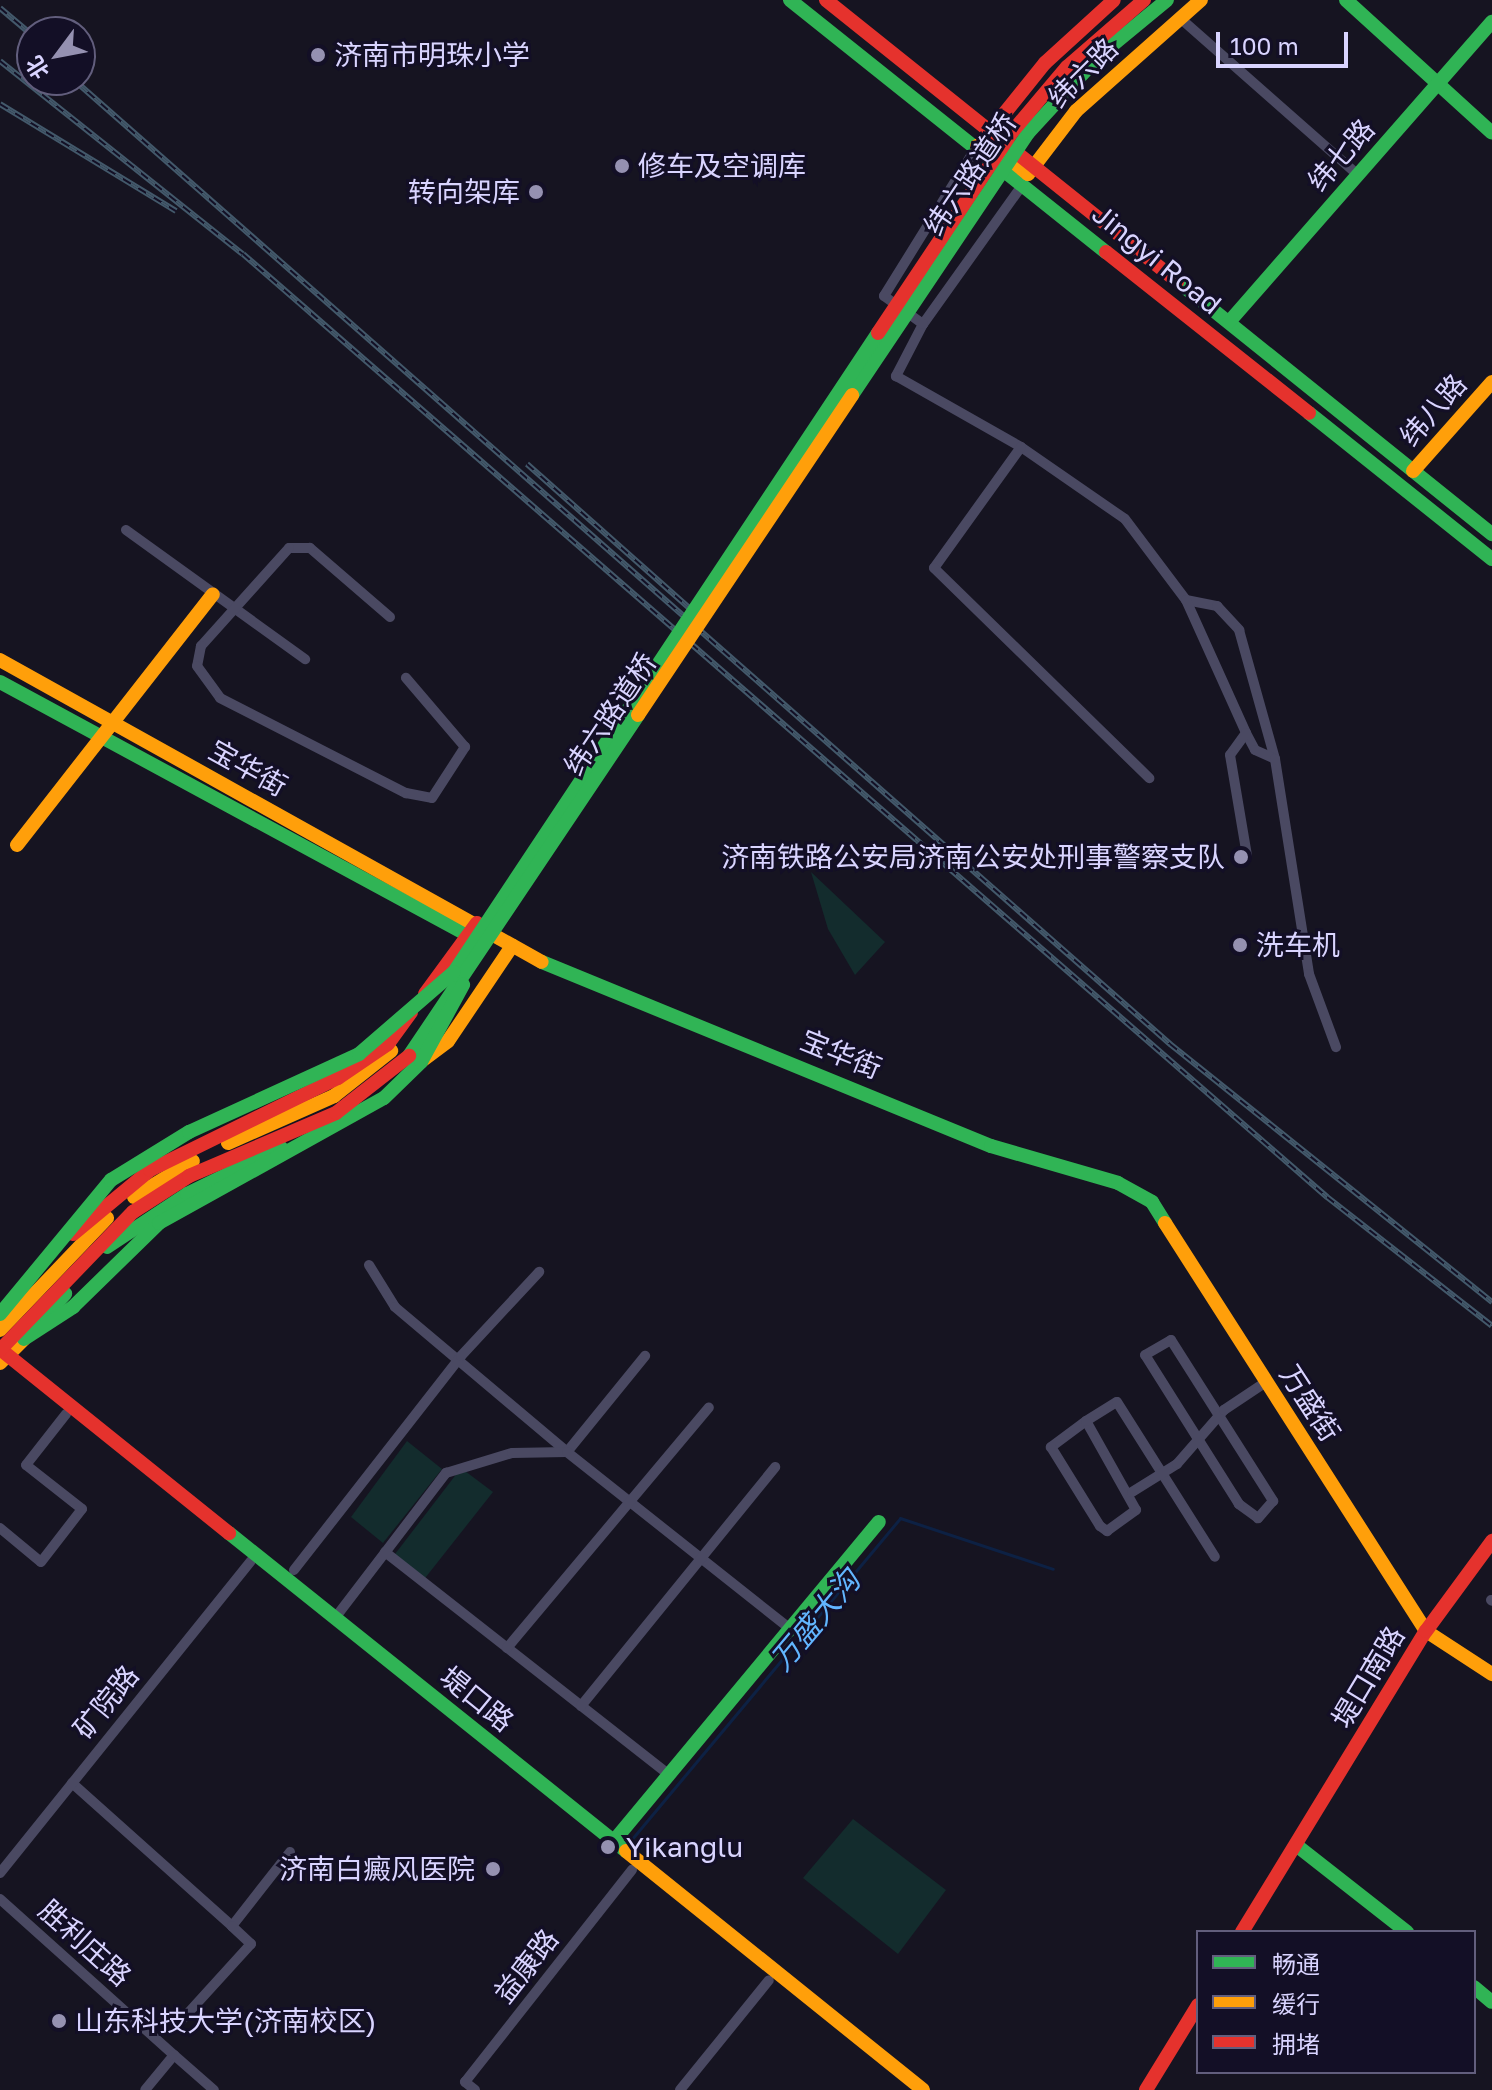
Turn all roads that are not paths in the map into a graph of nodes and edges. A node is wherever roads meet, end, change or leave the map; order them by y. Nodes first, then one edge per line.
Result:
1 (790, 0) edge
2 (826, 0) edge
3 (1144, 0) edge
4 (1167, 0) edge
5 (1201, 0) edge
6 (1346, 0) edge
7 (1360, 0) edge
8 (1107, 2) edge
9 (1180, 18) junction
10 (1492, 22) edge
11 (1440, 80) junction
12 (1492, 123) edge
13 (990, 130) junction
14 (1492, 133) edge
15 (977, 146) junction
16 (1037, 168) junction
17 (1358, 175) junction
18 (1023, 184) junction
19 (1229, 322) junction
20 (923, 324) junction
21 (1492, 382) edge
22 (1021, 447) junction
23 (1413, 471) junction
24 (126, 530) dead end
25 (1492, 534) edge
26 (1492, 559) edge
27 (213, 594) junction
28 (1186, 600) junction
29 (233, 608) junction
30 (390, 617) dead end
31 (305, 659) dead end
32 (0, 660) edge
33 (406, 678) dead end
34 (0, 682) edge
35 (109, 721) junction
36 (1246, 733) junction
37 (96, 737) junction
38 (1275, 759) junction
39 (1149, 778) dead end
40 (17, 845) dead end
41 (1247, 855) dead end
42 (477, 923) junction
43 (467, 938) junction
44 (512, 946) junction
45 (460, 977) junction
46 (1336, 1047) dead end
47 (1152, 1202) joint
48 (369, 1265) dead end
49 (539, 1272) dead end
50 (0, 1315) edge
51 (0, 1330) edge
52 (24, 1339) junction
53 (2, 1356) edge
54 (461, 1356) junction
55 (645, 1356) dead end
56 (1266, 1382) junction
57 (709, 1407) dead end
58 (66, 1414) junction
59 (1219, 1416) junction
60 (1086, 1421) junction
61 (1200, 1442) junction
62 (567, 1452) junction
63 (775, 1467) dead end
64 (1162, 1474) junction
65 (1132, 1492) junction
66 (628, 1500) junction
67 (879, 1522) dead end
68 (0, 1528) edge
69 (1492, 1541) edge
70 (385, 1552) junction
71 (697, 1555) junction
72 (1215, 1557) dead end
73 (251, 1561) junction
74 (290, 1574) junction
75 (335, 1618) junction
76 (790, 1629) junction
77 (1426, 1631) junction
78 (507, 1648) junction
79 (1492, 1674) edge
80 (581, 1706) junction
81 (669, 1775) junction
82 (72, 1783) junction
83 (613, 1842) junction
84 (1296, 1845) junction
85 (290, 1852) dead end
86 (632, 1870) junction
87 (0, 1873) edge
88 (0, 1899) edge
89 (232, 1926) junction
90 (1243, 1930) edge
91 (1404, 1930) edge
92 (769, 1980) junction
93 (1476, 1989) edge
94 (1492, 2002) edge
95 (1196, 2008) edge
96 (179, 2023) dead end
97 (174, 2055) junction
98 (145, 2090) edge
99 (214, 2090) edge
100 (475, 2090) edge
101 (680, 2090) edge
102 (907, 2090) edge
103 (923, 2090) edge
104 (1146, 2090) edge

1 - 15 main road, Jingyi Road
2 - 13 main road, Jingyi Road
3 - 45 main road, 纬六路道桥, bridge
4 - 45 main road, 纬六路道桥, bridge
5 - 9 main road, 纬六路
6 - 11 main road
7 - 11 main road
8 - 13 main road, 纬六路
9 - 16 main road, 纬六路
9 - 17 street
10 - 11 main road, 纬七路
11 - 12 main road
11 - 14 main road
11 - 17 main road, 纬七路
13 - 15 main road, 纬六路
13 - 16 main road, Jingyi Road
15 - 16 main road
15 - 18 main road, Jingyi Road
15 - 20 street
16 - 19 main road, Jingyi Road
17 - 19 main road, 纬七路
18 - 20 street
18 - 26 main road, Jingyi Road
19 - 23 main road, Jingyi Road
20 - 22 street
21 - 23 main road, 纬八路
22 - 28 street
22 - 39 street
23 - 25 main road, Jingyi Road
24 - 27 street
27 - 29 street
27 - 35 main road
28 - 36 street
28 - 38 street
29 - 30 street
29 - 31 street
29 - 33 street
32 - 35 main road, 宝华街
34 - 37 main road, 宝华街
35 - 37 main road
35 - 42 main road, 宝华街
36 - 38 street
36 - 41 street
37 - 40 main road
37 - 43 main road, 宝华街
38 - 46 street
42 - 43 main road
42 - 44 main road, 宝华街
43 - 44 main road, 宝华街
43 - 50 main road
44 - 47 main road, 宝华街
44 - 52 main road
45 - 50 main road, bridge
45 - 51 main road, 纬六路道桥, bridge
45 - 52 main road, bridge
45 - 53 main road, 纬六路道桥, bridge
47 - 56 main road, 万盛街
48 - 54 street
49 - 54 street
52 - 53 main road
53 - 58 main road, 堤口路
53 - 74 main road, 堤口路
54 - 62 street
54 - 74 street
55 - 62 street
56 - 59 street
56 - 77 main road, 万盛街
57 - 66 street
58 - 68 street
58 - 73 main road, 堤口路
59 - 61 street
59 - 61 street
59 - 61 street
60 - 64 street
60 - 65 street
60 - 65 street
61 - 64 street
62 - 66 street
62 - 70 street
63 - 71 street
64 - 65 street
64 - 72 street
66 - 71 street
66 - 78 street
67 - 76 main road
69 - 77 main road, 堤口南路
70 - 75 street
70 - 78 street
71 - 76 street
71 - 80 street
73 - 82 street, 矿院路
73 - 86 main road, 堤口路
74 - 75 main road, 堤口路
75 - 83 main road, 堤口路
76 - 81 main road
77 - 79 main road
77 - 84 main road, 堤口南路
78 - 80 street
80 - 81 street
81 - 83 main road
82 - 87 street, 矿院路
82 - 89 street
83 - 103 main road, 堤口路
84 - 90 main road, 堤口南路
84 - 91 main road
85 - 89 street
86 - 92 main road, 堤口路
86 - 100 street, 益康路
88 - 97 street, 胜利庄路
89 - 96 street
92 - 101 street
92 - 102 main road, 堤口路
93 - 94 main road
95 - 104 main road
97 - 98 street
97 - 99 street, 胜利庄路

